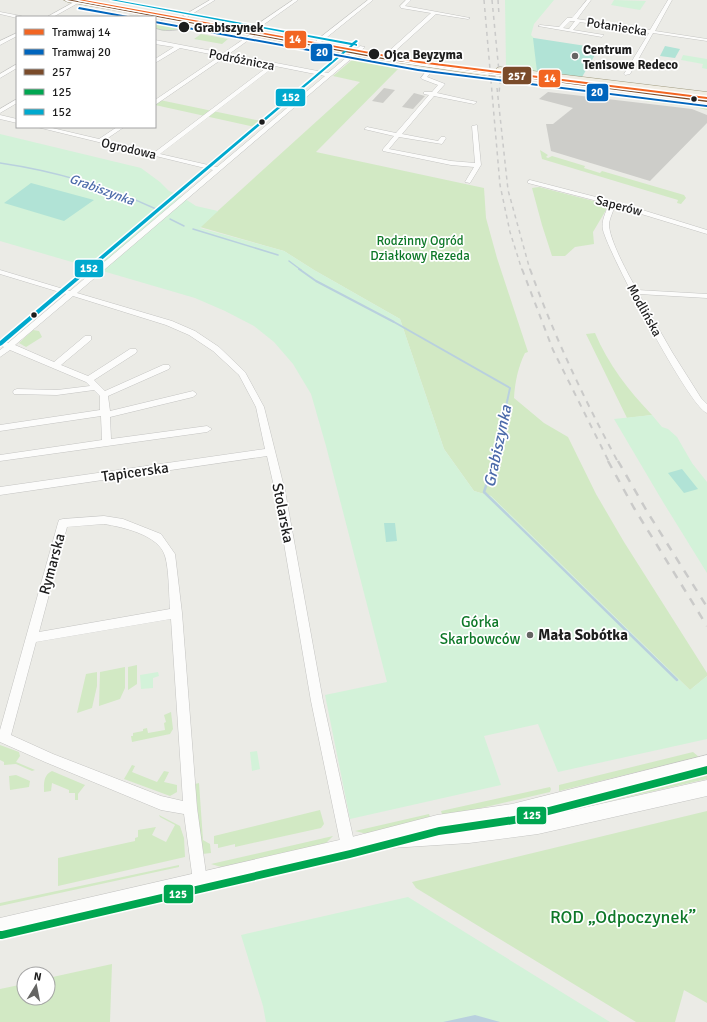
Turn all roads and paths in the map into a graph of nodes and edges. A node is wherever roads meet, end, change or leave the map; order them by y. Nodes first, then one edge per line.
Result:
1 (68, 0) edge
2 (100, 0) edge
3 (213, 0) edge
4 (296, 0) edge
5 (371, 0) edge
6 (589, 0) edge
7 (670, 0) edge
8 (80, 1) edge
9 (406, 1) edge
10 (434, 13) junction
11 (2, 15) edge
12 (16, 16) edge
13 (51, 16) edge
14 (185, 16) junction
15 (468, 18) dead end
16 (576, 20) junction
17 (540, 26) dead end
18 (560, 29) junction
19 (570, 31) junction
20 (253, 33) junction
21 (16, 35) edge
22 (650, 35) junction
23 (602, 36) dead end
24 (707, 40) edge
25 (319, 41) junction
26 (156, 42) edge
27 (0, 43) edge
28 (178, 47) junction
29 (362, 47) junction
30 (391, 52) junction
31 (355, 53) junction
32 (224, 56) junction
33 (156, 60) edge
34 (274, 65) junction
35 (16, 67) edge
36 (429, 71) dead end
37 (627, 74) dead end
38 (329, 75) junction
39 (0, 76) edge
40 (426, 93) dead end
41 (433, 94) junction
42 (707, 96) edge
43 (707, 101) edge
44 (16, 102) edge
45 (156, 102) edge
46 (474, 102) dead end
47 (0, 111) edge
48 (0, 117) edge
49 (16, 121) edge
50 (475, 126) dead end
51 (50, 128) edge
52 (119, 128) edge
53 (367, 129) dead end
54 (398, 134) junction
55 (443, 138) dead end
56 (100, 141) junction
57 (156, 154) junction
58 (478, 165) junction
59 (218, 169) junction
60 (468, 182) dead end
61 (530, 182) dead end
62 (613, 203) junction
63 (707, 232) edge
64 (0, 272) edge
65 (634, 292) junction
66 (71, 293) junction
67 (707, 296) edge
68 (88, 338) dead end
69 (0, 342) edge
70 (10, 345) junction
71 (133, 351) dead end
72 (0, 354) edge
73 (56, 366) junction
74 (166, 367) dead end
75 (89, 380) junction
76 (96, 387) junction
77 (17, 392) dead end
78 (193, 394) dead end
79 (104, 395) junction
80 (707, 410) edge
81 (106, 414) junction
82 (0, 428) edge
83 (207, 428) dead end
84 (107, 443) junction
85 (270, 452) junction
86 (0, 458) edge
87 (0, 492) edge
88 (176, 613) junction
89 (32, 638) junction
90 (2, 737) edge
91 (707, 762) edge
92 (707, 788) edge
93 (190, 808) junction
94 (481, 816) junction
95 (480, 833) junction
96 (372, 840) junction
97 (348, 846) junction
98 (200, 881) junction
99 (0, 927) edge

1 - 8 main road
2 - 14 main road
3 - 14 street
4 - 20 street
5 - 25 street
6 - 16 street
7 - 22 street
8 - 13 street
8 - 31 main road
9 - 10 street
10 - 15 street
10 - 30 street
11 - 12 street
14 - 20 main road
16 - 18 street
16 - 19 street
16 - 22 street, Połaniecka
17 - 18 street
18 - 19 street
19 - 23 street
20 - 25 main road
20 - 32 street
21 - 27 street
22 - 24 street, Połaniecka
22 - 37 street
25 - 29 main road
26 - 28 street, Podróżnicza
28 - 32 street, Podróżnicza
28 - 33 street
29 - 30 main road
29 - 31 street
30 - 31 main road
31 - 38 street
32 - 34 street, Podróżnicza
32 - 45 street
34 - 38 street, Podróżnicza
34 - 57 street
35 - 39 street
36 - 41 street
38 - 59 street
40 - 41 street
41 - 46 street
41 - 54 street
42 - 43 main road
44 - 47 street
48 - 49 street
50 - 58 street
51 - 56 street, Ogrodowa
52 - 56 street
53 - 54 street
54 - 55 street
54 - 58 street
56 - 57 street, Ogrodowa
57 - 59 street, Ogrodowa
58 - 60 street
59 - 66 street
61 - 62 street, Saperów
62 - 63 street, Saperów
62 - 65 street, Modlińska
64 - 66 street, Stolarska
65 - 67 street
65 - 80 street, Modlińska
66 - 70 street
66 - 85 street, Stolarska
68 - 73 street
69 - 70 street
70 - 72 street
70 - 73 street
71 - 75 street
73 - 75 street
74 - 79 street
75 - 76 street
76 - 77 street
76 - 79 street
78 - 81 street
79 - 81 street
81 - 82 street
81 - 84 street
83 - 84 street
84 - 86 street
85 - 87 street, Tapicerska
85 - 97 street, Stolarska
88 - 89 street
88 - 89 street, Rymarska
88 - 93 street, Rymarska
89 - 90 street, Rymarska
90 - 93 street, Rymarska
91 - 94 street
92 - 95 street
93 - 98 street, Rymarska
94 - 95 street
94 - 96 street
95 - 96 street
96 - 97 street
97 - 98 street
98 - 99 street

